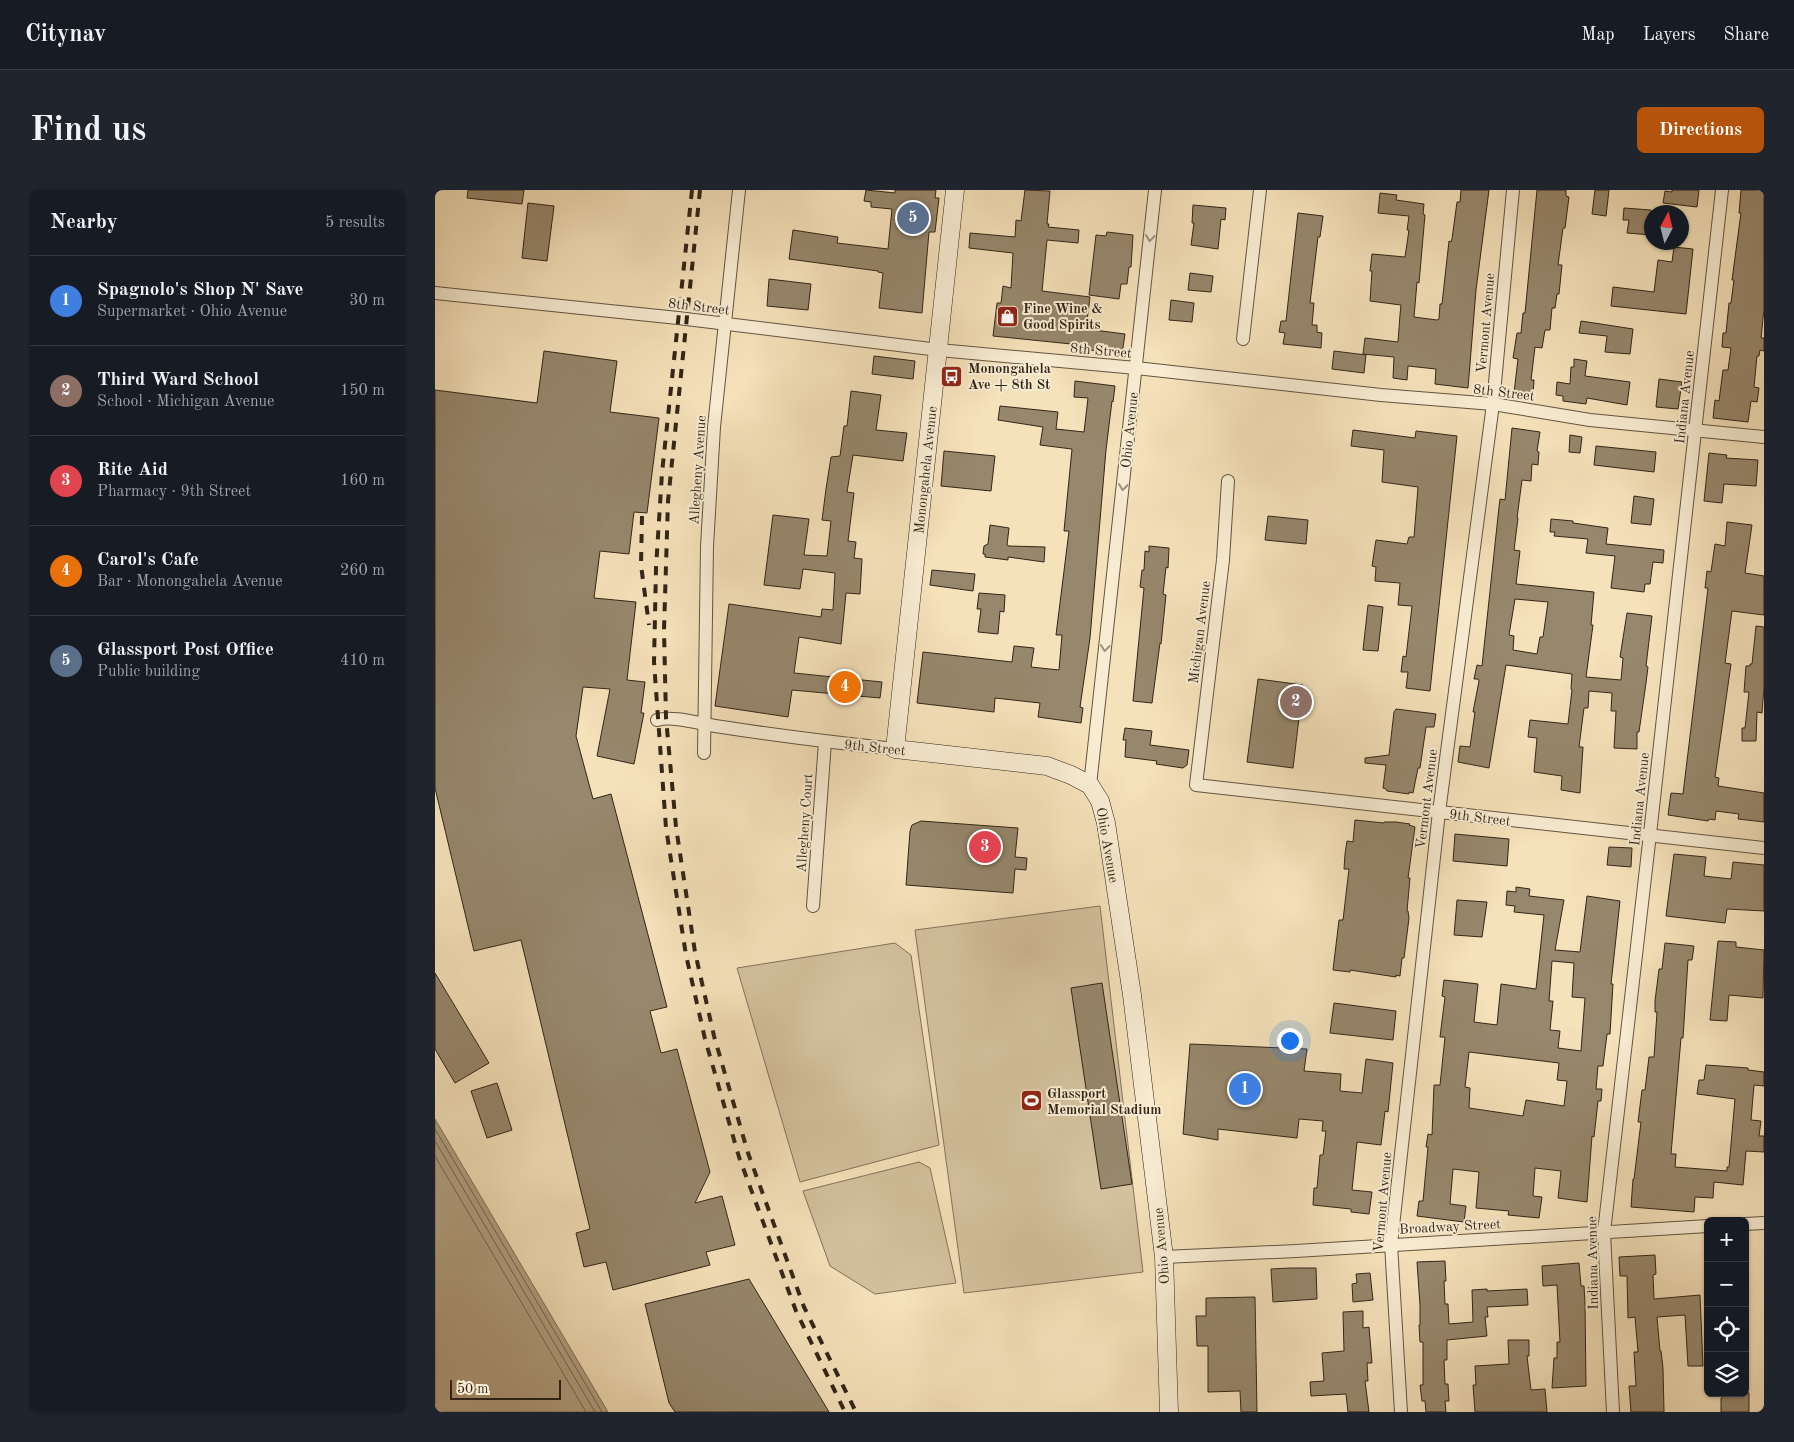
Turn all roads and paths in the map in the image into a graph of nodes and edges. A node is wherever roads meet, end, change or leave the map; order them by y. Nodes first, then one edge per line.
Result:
1 (739, 190) edge
2 (955, 190) edge
3 (1155, 190) edge
4 (1260, 190) edge
5 (1513, 190) edge
6 (1722, 190) edge
7 (435, 293) edge
8 (726, 324) junction
9 (1243, 339) dead end
10 (939, 350) junction
11 (1136, 368) junction
12 (1493, 404) junction
13 (1695, 432) junction
14 (1764, 438) edge
15 (1228, 481) dead end
16 (657, 720) dead end
17 (704, 725) junction
18 (825, 742) junction
19 (895, 749) junction
20 (704, 753) dead end
21 (1090, 785) junction
22 (1196, 785) joint
23 (1439, 812) junction
24 (1650, 834) junction
25 (1764, 848) edge
26 (813, 906) dead end
27 (1764, 1223) edge
28 (1749, 1224) edge
29 (1704, 1226) edge
30 (1604, 1232) junction
31 (1391, 1244) junction
32 (1164, 1257) junction
33 (1169, 1412) edge
34 (1401, 1412) edge
35 (1613, 1412) edge

1 - 8 street, Allegheny Avenue
2 - 10 main road, Monongahela Avenue
3 -> 11 street, Ohio Avenue
4 - 9 street
5 - 12 street, Vermont Avenue
6 - 13 street, Indiana Avenue
7 - 8 street, 8th Street
8 - 10 street, 8th Street
8 - 17 street, Allegheny Avenue
10 - 11 street, 8th Street
10 - 19 main road, Monongahela Avenue
11 - 12 street, 8th Street
11 -> 21 street, Ohio Avenue
12 - 13 street, 8th Street
12 - 23 street, Vermont Avenue
13 - 14 street, 8th Street
13 - 24 street, Indiana Avenue
15 - 22 street, Michigan Avenue
16 - 17 street, 9th Street
17 - 18 street, 9th Street
17 - 20 street, Allegheny Avenue
18 - 19 street, 9th Street
18 - 26 street, Allegheny Court
19 - 21 main road, 9th Street
21 - 32 main road, Ohio Avenue
22 - 23 street, 9th Street
23 - 24 street, 9th Street
23 - 31 street, Vermont Avenue
24 - 25 street, 9th Street
24 - 30 street, Indiana Avenue
27 - 28 street
29 - 30 street, Broadway Street
30 - 31 street, Broadway Street
30 - 35 street, Indiana Avenue
31 - 32 street, Broadway Street
31 - 34 street, Vermont Avenue
32 - 33 main road, Ohio Avenue

